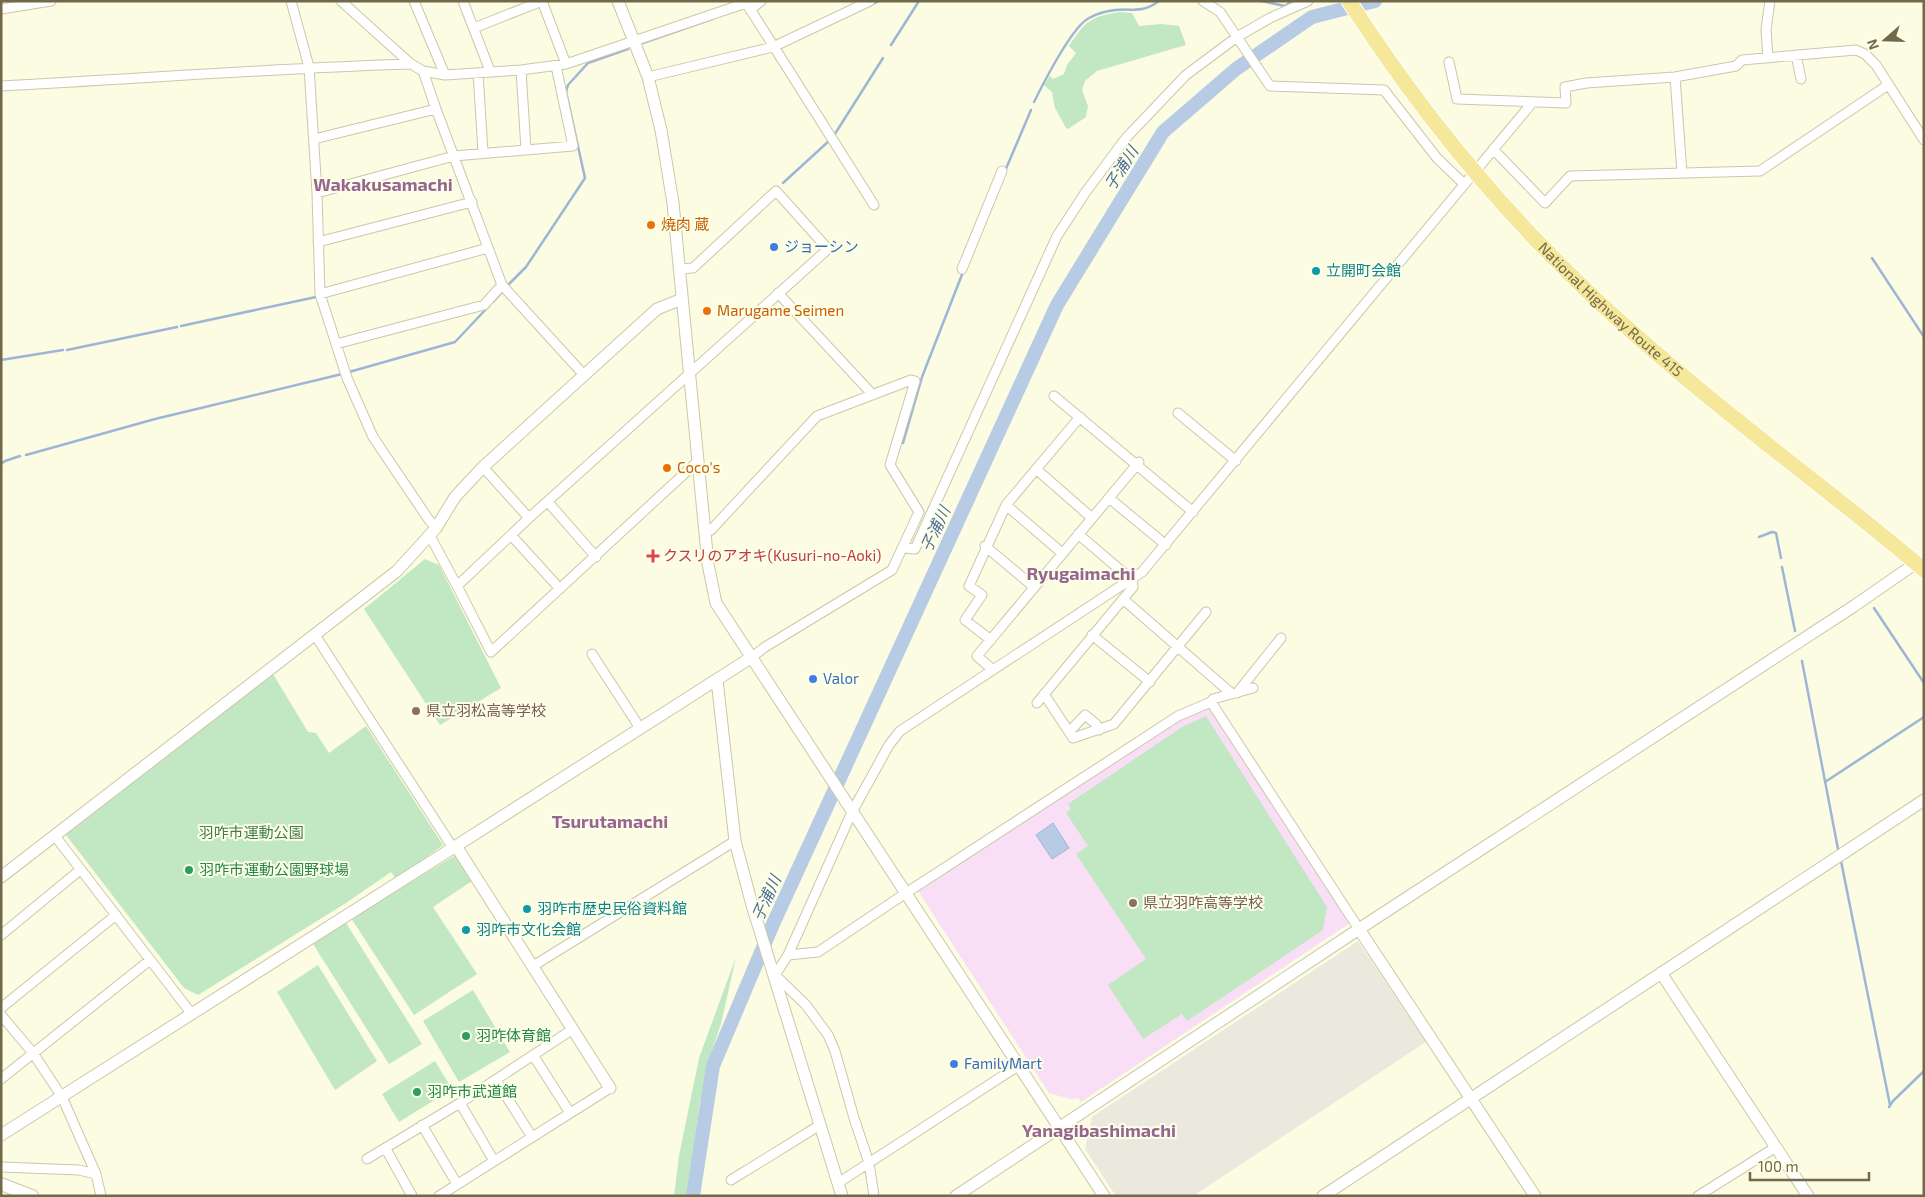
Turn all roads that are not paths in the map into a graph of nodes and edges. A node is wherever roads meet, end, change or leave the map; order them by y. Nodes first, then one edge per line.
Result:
1 (51, 1) edge
2 (291, 1) edge
3 (337, 1) edge
4 (342, 1) edge
5 (414, 1) edge
6 (463, 1) edge
7 (618, 1) edge
8 (761, 1) edge
9 (870, 1) edge
10 (1203, 1) edge
11 (1308, 1) edge
12 (1348, 1) edge
13 (1770, 1) edge
14 (857, 4) edge
15 (747, 5) edge
16 (1, 9) edge
17 (474, 28) junction
18 (1238, 38) junction
19 (634, 41) junction
20 (773, 47) junction
21 (1796, 55) junction
22 (1768, 58) junction
23 (1449, 62) dead end
24 (410, 64) junction
25 (566, 64) junction
26 (556, 66) junction
27 (309, 67) junction
28 (424, 70) junction
29 (521, 70) junction
30 (490, 71) junction
31 (478, 73) junction
32 (444, 75) junction
33 (648, 77) junction
34 (1675, 77) junction
35 (1801, 79) dead end
36 (1888, 85) junction
37 (1, 86) edge
38 (1532, 103) junction
39 (436, 109) junction
40 (314, 139) junction
41 (1924, 140) edge
42 (1493, 149) junction
43 (526, 150) junction
44 (483, 152) junction
45 (454, 156) junction
46 (1002, 171) dead end
47 (1474, 171) junction
48 (1682, 173) junction
49 (1464, 184) junction
50 (317, 193) junction
51 (472, 202) junction
52 (874, 205) dead end
53 (318, 242) junction
54 (488, 248) junction
55 (679, 269) junction
56 (962, 269) dead end
57 (502, 285) junction
58 (778, 293) junction
59 (320, 294) junction
60 (682, 299) junction
61 (336, 344) junction
62 (689, 373) junction
63 (584, 375) junction
64 (873, 395) junction
65 (1054, 396) dead end
66 (1178, 413) dead end
67 (1080, 417) junction
68 (1236, 460) junction
69 (698, 462) junction
70 (1138, 463) junction
71 (482, 467) junction
72 (1036, 468) junction
73 (1109, 498) junction
74 (548, 502) junction
75 (1006, 505) junction
76 (1193, 512) junction
77 (529, 518) junction
78 (1092, 518) junction
79 (433, 532) junction
80 (705, 533) junction
81 (1078, 534) junction
82 (511, 535) junction
83 (1166, 545) junction
84 (985, 546) junction
85 (903, 548) junction
86 (1062, 553) junction
87 (596, 556) junction
88 (1920, 567) edge
89 (1132, 580) junction
90 (458, 586) junction
91 (1034, 587) junction
92 (560, 589) junction
93 (1123, 599) junction
94 (1206, 612) dead end
95 (315, 635) junction
96 (1092, 635) junction
97 (1281, 638) dead end
98 (991, 640) junction
99 (1178, 647) junction
100 (592, 654) dead end
101 (752, 657) junction
102 (993, 670) junction
103 (717, 680) junction
104 (1150, 682) junction
105 (1253, 688) dead end
106 (1044, 694) junction
107 (1234, 694) junction
108 (1211, 702) junction
109 (1037, 703) dead end
110 (640, 728) junction
111 (1099, 730) junction
112 (1069, 732) junction
113 (1924, 800) edge
114 (850, 809) junction
115 (54, 836) junction
116 (735, 841) junction
117 (455, 847) junction
118 (80, 870) junction
119 (1, 877) edge
120 (906, 892) junction
121 (116, 915) junction
122 (1359, 929) junction
123 (1, 935) edge
124 (788, 955) junction
125 (150, 960) junction
126 (533, 966) junction
127 (1661, 973) junction
128 (775, 975) junction
129 (1, 1008) edge
130 (191, 1013) junction
131 (1, 1015) edge
132 (573, 1030) junction
133 (33, 1053) junction
134 (533, 1055) junction
135 (1018, 1066) junction
136 (1, 1079) edge
137 (496, 1080) junction
138 (610, 1088) joint
139 (62, 1097) junction
140 (1471, 1098) junction
141 (460, 1103) junction
142 (570, 1113) junction
143 (422, 1125) junction
144 (820, 1125) junction
145 (1059, 1126) junction
146 (1, 1135) edge
147 (532, 1137) junction
148 (1776, 1147) junction
149 (386, 1149) junction
150 (367, 1159) dead end
151 (494, 1161) junction
152 (869, 1163) junction
153 (1, 1167) edge
154 (96, 1174) junction
155 (731, 1180) dead end
156 (838, 1183) junction
157 (1, 1184) edge
158 (457, 1184) junction
159 (441, 1195) edge
160 (32, 1196) edge
161 (101, 1196) edge
162 (412, 1196) edge
163 (842, 1196) edge
164 (874, 1196) edge
165 (956, 1196) edge
166 (1104, 1196) edge
167 (1323, 1196) edge
168 (1535, 1196) edge
169 (1698, 1196) edge
170 (1808, 1196) edge

1 - 16 street
2 - 27 street
3 - 4 street
4 - 24 street
5 - 32 street
6 - 17 street
7 - 19 street
8 - 15 street
9 - 14 street
10 - 18 street
11 - 18 street
12 - 47 highway, National Highway Route 415
13 - 22 street
14 - 20 street
15 - 19 street
15 - 20 street
17 - 25 street
17 - 30 street
18 - 49 street
18 - 85 street
19 - 25 street
19 - 33 street
20 - 33 street
20 - 52 street
21 - 22 street
21 - 35 street
21 - 36 street
22 - 34 street
23 - 38 street
24 - 27 street
24 - 28 street
25 - 26 street
26 - 29 street
26 - 43 street
27 - 37 street
27 - 40 street
28 - 32 street
28 - 39 street
29 - 30 street
29 - 43 street
30 - 31 street
31 - 32 street
31 - 44 street
33 - 55 street
34 - 38 street
34 - 48 street
36 - 41 street
36 - 48 street
38 - 42 street
39 - 40 street
39 - 45 street
40 - 50 street
42 - 47 street
42 - 48 street
43 - 44 street
44 - 45 street
45 - 50 street
45 - 51 street
46 - 56 street
47 - 49 street
47 - 88 highway, National Highway Route 415
49 - 68 street
50 - 53 street
51 - 53 street
51 - 54 street
53 - 59 street
54 - 57 street
54 - 59 street
55 - 58 street
55 - 60 street
57 - 61 street
57 - 63 street
58 - 62 street
58 - 64 street
59 - 61 street
60 - 62 street
60 - 63 street
61 - 79 street
62 - 69 street
62 - 74 street
63 - 71 street
64 - 80 street
64 - 85 street
65 - 67 street
66 - 68 street
67 - 70 street
67 - 72 street
68 - 76 street
69 - 80 street
69 - 87 street
70 - 73 street
70 - 76 street
71 - 77 street
71 - 79 street
72 - 75 street
72 - 78 street
73 - 78 street
73 - 83 street
74 - 77 street
74 - 87 street
75 - 84 street
75 - 86 street
76 - 83 street
77 - 82 street
78 - 81 street
79 - 90 street
79 - 95 street
80 - 101 street
81 - 86 street
81 - 89 street
82 - 90 street
82 - 92 street
83 - 89 street
84 - 91 street
84 - 98 street
85 - 101 street
86 - 91 street
87 - 92 street
88 - 122 street
89 - 93 street
89 - 102 street
90 - 92 street
91 - 98 street
93 - 96 street
93 - 99 street
94 - 99 street
95 - 115 street
95 - 117 street
96 - 104 street
96 - 106 street
97 - 107 street
98 - 102 street
99 - 104 street
99 - 107 street
100 - 110 street
101 - 103 street
101 - 114 street
102 - 114 street
103 - 110 street
103 - 116 street
104 - 111 street
105 - 107 street
106 - 109 street
106 - 112 street
107 - 108 street
108 - 120 street
108 - 122 street
110 - 117 street
111 - 112 street
111 - 112 street
113 - 127 street
114 - 120 street
114 - 124 street
115 - 118 street
115 - 119 street
116 - 126 street
116 - 128 street
117 - 126 street
117 - 130 street
118 - 121 street
118 - 123 street
120 - 124 street
120 - 135 street
121 - 125 street
121 - 129 street
122 - 140 street
122 - 145 street
124 - 128 street
125 - 130 street
125 - 133 street
126 - 132 street
127 - 140 street
127 - 148 street
128 - 144 street
128 - 152 street
130 - 139 street
131 - 133 street
132 - 134 street
132 - 138 street
133 - 136 street
133 - 139 street
134 - 137 street
134 - 142 street
135 - 145 street
135 - 152 street
137 - 141 street
137 - 147 street
138 - 142 street
139 - 146 street
139 - 154 street
140 - 167 street
140 - 168 street
141 - 143 street
141 - 151 street
142 - 147 street
143 - 149 street
143 - 158 street
144 - 155 street
144 - 156 street
145 - 165 street
145 - 166 street
147 - 151 street
148 - 169 street
148 - 170 street
149 - 150 street
149 - 162 street
151 - 158 street
152 - 156 street
152 - 164 street
153 - 154 street
154 - 161 street
156 - 163 street
157 - 160 main road
158 - 159 street

